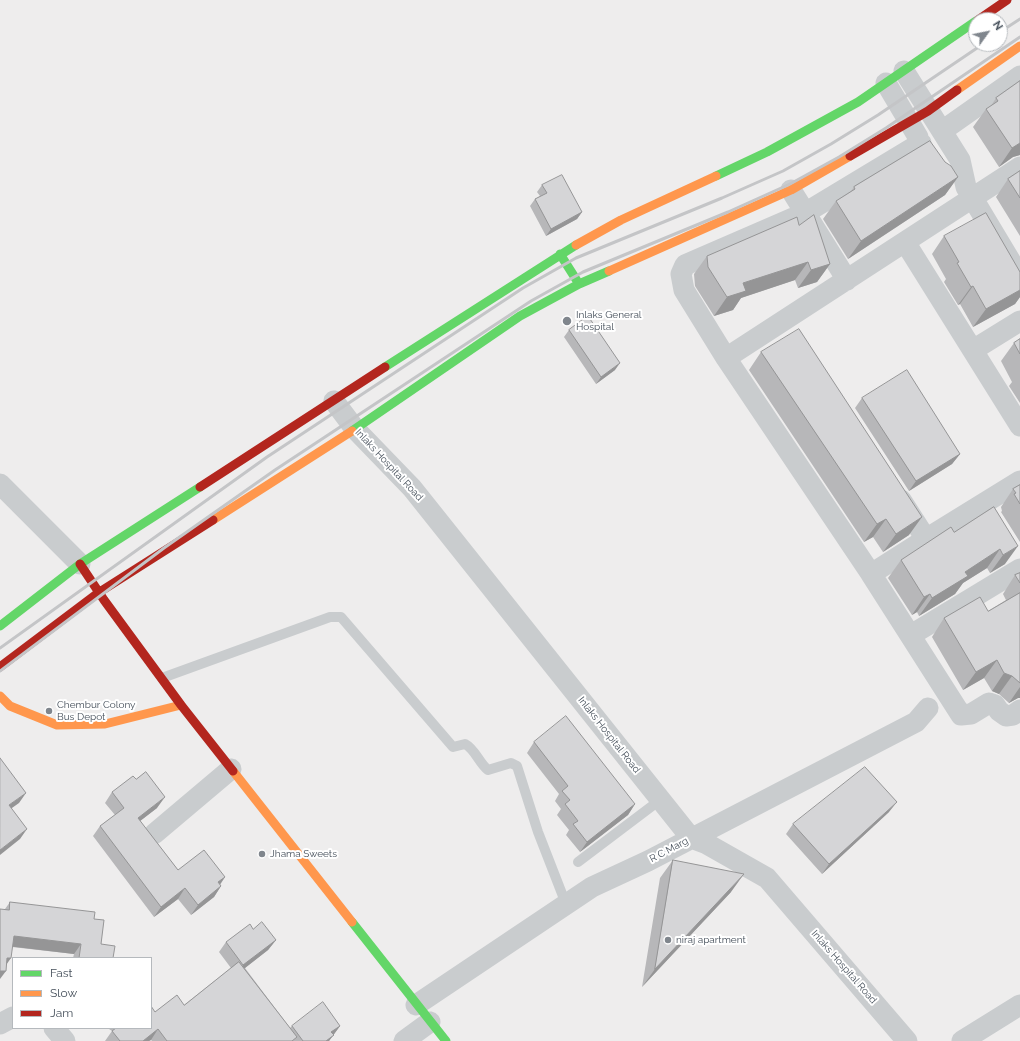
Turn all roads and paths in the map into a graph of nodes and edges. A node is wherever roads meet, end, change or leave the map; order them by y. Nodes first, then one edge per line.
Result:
1 (1007, 0) edge
2 (990, 12) edge
3 (968, 27) edge
4 (1020, 46) edge
5 (904, 71) junction
6 (1020, 76) edge
7 (886, 83) junction
8 (928, 111) junction
9 (908, 122) junction
10 (942, 131) junction
11 (921, 142) junction
12 (1020, 167) edge
13 (791, 190) junction
14 (969, 193) junction
15 (805, 213) junction
16 (905, 242) junction
17 (560, 254) junction
18 (1020, 277) edge
19 (847, 280) junction
20 (579, 284) junction
21 (1020, 321) edge
22 (973, 350) junction
23 (726, 358) junction
24 (334, 401) junction
25 (1020, 426) edge
26 (355, 429) junction
27 (1020, 481) edge
28 (0, 484) edge
29 (891, 486) edge
30 (926, 539) junction
31 (1017, 562) edge
32 (80, 564) junction
33 (871, 574) junction
34 (98, 594) junction
35 (0, 626) edge
36 (911, 636) junction
37 (0, 667) edge
38 (162, 678) junction
39 (0, 696) edge
40 (181, 705) junction
41 (928, 708) dead end
42 (1020, 710) edge
43 (231, 769) junction
44 (660, 800) junction
45 (154, 834) dead end
46 (690, 838) junction
47 (578, 862) dead end
48 (566, 904) junction
49 (416, 1005) junction
50 (1020, 1005) edge
51 (12, 1018) edge
52 (430, 1022) junction
53 (0, 1024) edge
54 (55, 1029) edge
55 (65, 1041) edge
56 (404, 1041) edge
57 (446, 1041) edge
58 (907, 1041) edge
59 (962, 1041) edge

1 - 2 main road
3 - 5 main road
4 - 8 main road
5 - 7 main road
5 - 8 street
6 - 10 street
7 - 9 street
7 - 17 main road
8 - 9 main road
8 - 10 street
9 - 11 street
9 - 13 main road
10 - 14 street
11 - 14 street
11 - 15 street
12 - 14 street
13 - 15 street
13 - 20 main road
14 - 16 street
14 - 18 street
15 - 19 street
15 - 23 street
16 - 19 street
16 - 22 street
17 - 20 main road
17 - 24 main road
19 - 23 street
20 - 26 main road
21 - 22 street
22 - 25 street
23 - 33 street
24 - 26 street, Inlaks Hospital Road
24 - 32 main road
26 - 34 main road
26 - 44 street, Inlaks Hospital Road
27 - 30 street
28 - 32 street
29 - 30 street
30 - 33 street
31 - 36 street
32 - 34 main road
32 - 35 main road
33 - 36 street
34 - 37 main road
34 - 38 main road
36 - 42 street
38 - 40 main road
38 - 48 lane
39 - 40 main road
40 - 43 main road
41 - 46 street, R C Marg
43 - 45 street
43 - 49 main road
44 - 46 street, Inlaks Hospital Road
44 - 47 lane
46 - 48 street, R C Marg
46 - 58 street, Inlaks Hospital Road
48 - 49 street, R C Marg
49 - 52 main road
50 - 59 street
51 - 53 street
52 - 56 street
52 - 57 main road
54 - 55 street

